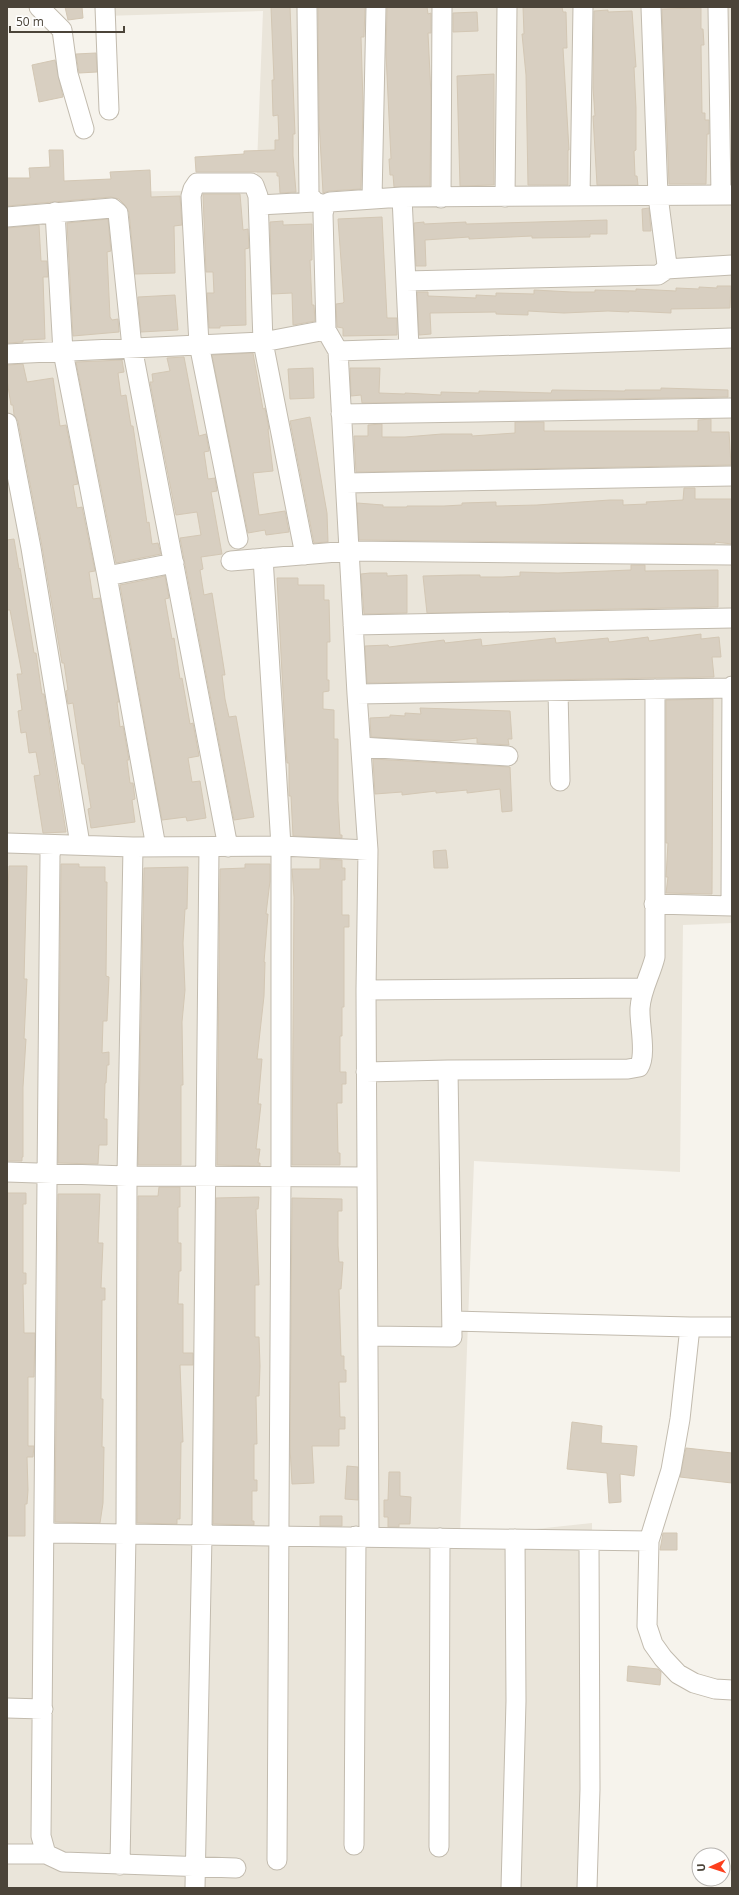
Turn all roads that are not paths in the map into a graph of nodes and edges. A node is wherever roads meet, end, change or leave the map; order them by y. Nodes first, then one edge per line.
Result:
1 (39, 7) edge
2 (105, 7) edge
3 (307, 7) edge
4 (376, 7) edge
5 (442, 7) edge
6 (507, 7) edge
7 (583, 7) edge
8 (651, 7) edge
9 (718, 7) edge
10 (109, 110) dead end
11 (84, 129) dead end
12 (727, 195) edge
13 (580, 196) junction
14 (658, 196) junction
15 (402, 197) junction
16 (505, 197) junction
17 (442, 198) junction
18 (372, 199) junction
19 (320, 203) junction
20 (258, 205) junction
21 (56, 212) junction
22 (7, 217) edge
23 (732, 265) edge
24 (666, 269) junction
25 (406, 281) junction
26 (326, 330) junction
27 (732, 338) edge
28 (263, 342) junction
29 (199, 344) junction
30 (132, 347) junction
31 (409, 348) junction
32 (338, 351) junction
33 (63, 352) junction
34 (7, 354) edge
35 (732, 408) edge
36 (341, 414) junction
37 (7, 423) edge
38 (732, 476) edge
39 (346, 483) junction
40 (238, 539) dead end
41 (349, 551) junction
42 (305, 555) junction
43 (732, 555) edge
44 (263, 558) junction
45 (231, 562) dead end
46 (174, 563) junction
47 (107, 576) junction
48 (732, 618) edge
49 (353, 625) junction
50 (732, 687) edge
51 (654, 690) junction
52 (558, 691) junction
53 (357, 694) junction
54 (361, 747) junction
55 (508, 756) dead end
56 (560, 781) dead end
57 (7, 843) edge
58 (80, 844) junction
59 (52, 846) junction
60 (281, 846) junction
61 (133, 847) junction
62 (156, 847) junction
63 (218, 847) junction
64 (368, 850) junction
65 (654, 904) junction
66 (731, 906) edge
67 (644, 988) junction
68 (366, 990) junction
69 (448, 1070) junction
70 (366, 1072) junction
71 (7, 1172) edge
72 (48, 1172) junction
73 (127, 1176) junction
74 (204, 1176) junction
75 (281, 1176) junction
76 (367, 1177) junction
77 (453, 1321) junction
78 (690, 1327) junction
79 (732, 1327) edge
80 (368, 1336) junction
81 (44, 1531) junction
82 (126, 1534) junction
83 (202, 1535) junction
84 (279, 1535) junction
85 (362, 1536) junction
86 (440, 1538) junction
87 (515, 1539) junction
88 (589, 1541) junction
89 (649, 1541) junction
90 (732, 1690) edge
91 (7, 1708) edge
92 (43, 1709) junction
93 (354, 1845) dead end
94 (439, 1847) dead end
95 (7, 1854) edge
96 (46, 1854) junction
97 (277, 1860) dead end
98 (120, 1865) junction
99 (195, 1867) junction
100 (236, 1868) dead end
101 (195, 1888) edge
102 (511, 1888) edge
103 (587, 1888) edge

1 - 11 street
2 - 10 street
3 - 19 street
4 - 18 street
5 - 17 street
6 - 16 street
7 - 13 street
8 - 14 street
9 - 12 street
12 - 14 street
13 - 14 street
13 - 16 street
14 - 24 street
15 - 17 street
15 - 18 street
15 - 25 street
16 - 17 street
18 - 19 street
19 - 20 street
19 - 26 street
20 - 28 street
20 - 29 street
21 - 22 street
21 - 30 street
21 - 33 street
23 - 24 street
24 - 25 street
25 - 31 street
26 - 28 street
26 - 32 street
27 - 31 street
28 - 29 street
28 - 42 street
29 - 30 street
29 - 40 street
30 - 33 street
30 - 46 street
31 - 32 street
32 - 36 street
33 - 34 street
33 - 47 street
35 - 36 street
36 - 39 street
37 - 58 street
38 - 39 street
39 - 41 street
41 - 42 street
41 - 43 street
41 - 49 street
42 - 44 street
44 - 45 street
44 - 60 street
46 - 47 street
46 - 63 street
47 - 62 street
48 - 49 street
49 - 53 street
50 - 51 street
50 - 66 street
51 - 52 street
51 - 65 street
52 - 53 street
52 - 56 street
53 - 54 street
54 - 55 street
54 - 64 street
57 - 59 street
58 - 59 street
58 - 61 street
59 - 72 street
60 - 63 street
60 - 64 street
60 - 75 street
61 - 62 street
61 - 73 street
62 - 63 street
63 - 74 street
64 - 68 street
65 - 66 street
65 - 67 street
67 - 68 street
67 - 69 street
68 - 70 street
69 - 70 street
69 - 77 street
70 - 76 street
71 - 72 street
72 - 73 street
72 - 81 street
73 - 74 street
73 - 82 street
74 - 75 street
74 - 83 street
75 - 76 street
75 - 84 street
76 - 80 street
77 - 78 street
77 - 80 street
78 - 79 street
78 - 89 street
80 - 85 street
81 - 82 street
81 - 92 street
82 - 83 street
82 - 98 street
83 - 84 street
83 - 99 street
84 - 85 street
84 - 97 street
85 - 86 street
85 - 93 street
86 - 87 street
86 - 94 street
87 - 88 street
87 - 102 street
88 - 89 street
88 - 103 street
89 - 90 street
91 - 92 street
92 - 96 street
95 - 96 street
96 - 98 street
98 - 99 street
99 - 100 street
99 - 101 street

